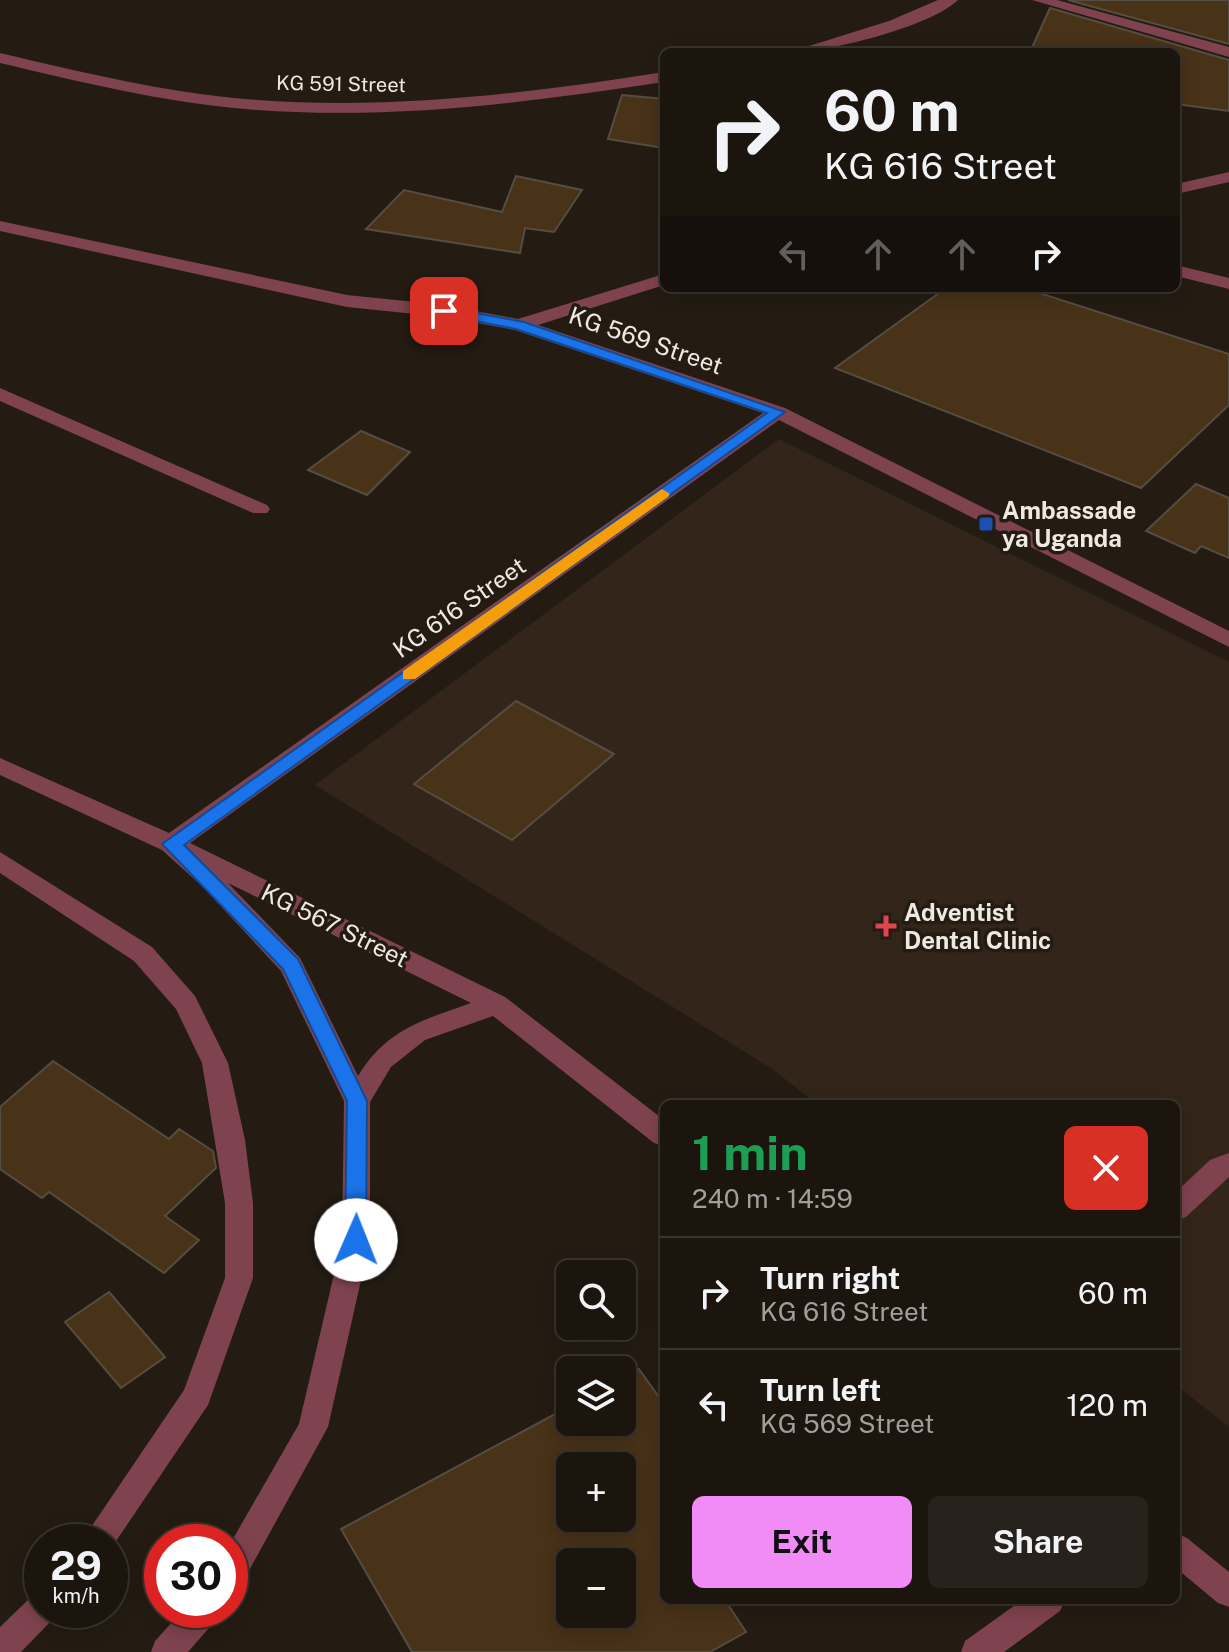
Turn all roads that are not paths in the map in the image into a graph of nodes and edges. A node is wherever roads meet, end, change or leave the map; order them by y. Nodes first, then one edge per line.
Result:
1 (950, 0) edge
2 (1040, 0) edge
3 (814, 48) edge
4 (1229, 52) edge
5 (0, 58) edge
6 (19, 62) junction
7 (0, 76) edge
8 (660, 78) edge
9 (1229, 177) edge
10 (1180, 188) edge
11 (0, 226) edge
12 (1180, 271) edge
13 (657, 281) edge
14 (1229, 284) edge
15 (519, 325) junction
16 (0, 394) edge
17 (778, 412) junction
18 (260, 509) dead end
19 (1229, 640) edge
20 (0, 766) edge
21 (171, 844) junction
22 (0, 861) edge
23 (496, 1004) junction
24 (357, 1101) junction
25 (660, 1132) edge
26 (1229, 1164) edge
27 (1180, 1205) edge
28 (109, 1524) edge
29 (248, 1542) edge
30 (1180, 1551) edge
31 (1229, 1592) edge
32 (1043, 1604) edge
33 (24, 1626) edge
34 (188, 1628) edge
35 (0, 1650) edge
36 (167, 1652) edge
37 (977, 1652) edge

1 - 3 street
2 - 4 street
5 - 6 street, KG 591 Street
6 - 7 street
6 - 8 street, KG 591 Street
9 - 10 street
11 - 15 street, KG 569 Street
12 - 14 street
13 - 15 street
15 - 17 street, KG 569 Street
16 - 18 street
17 - 19 street, KG 569 Street
17 - 21 street, KG 616 Street
20 - 21 street, KG 567 Street
21 - 23 street, KG 567 Street
21 - 24 street
22 - 28 street
23 - 24 street
23 - 25 street, KG 567 Street
24 - 29 street
26 - 27 street
30 - 31 street
32 - 37 street
33 - 35 street
34 - 36 street

